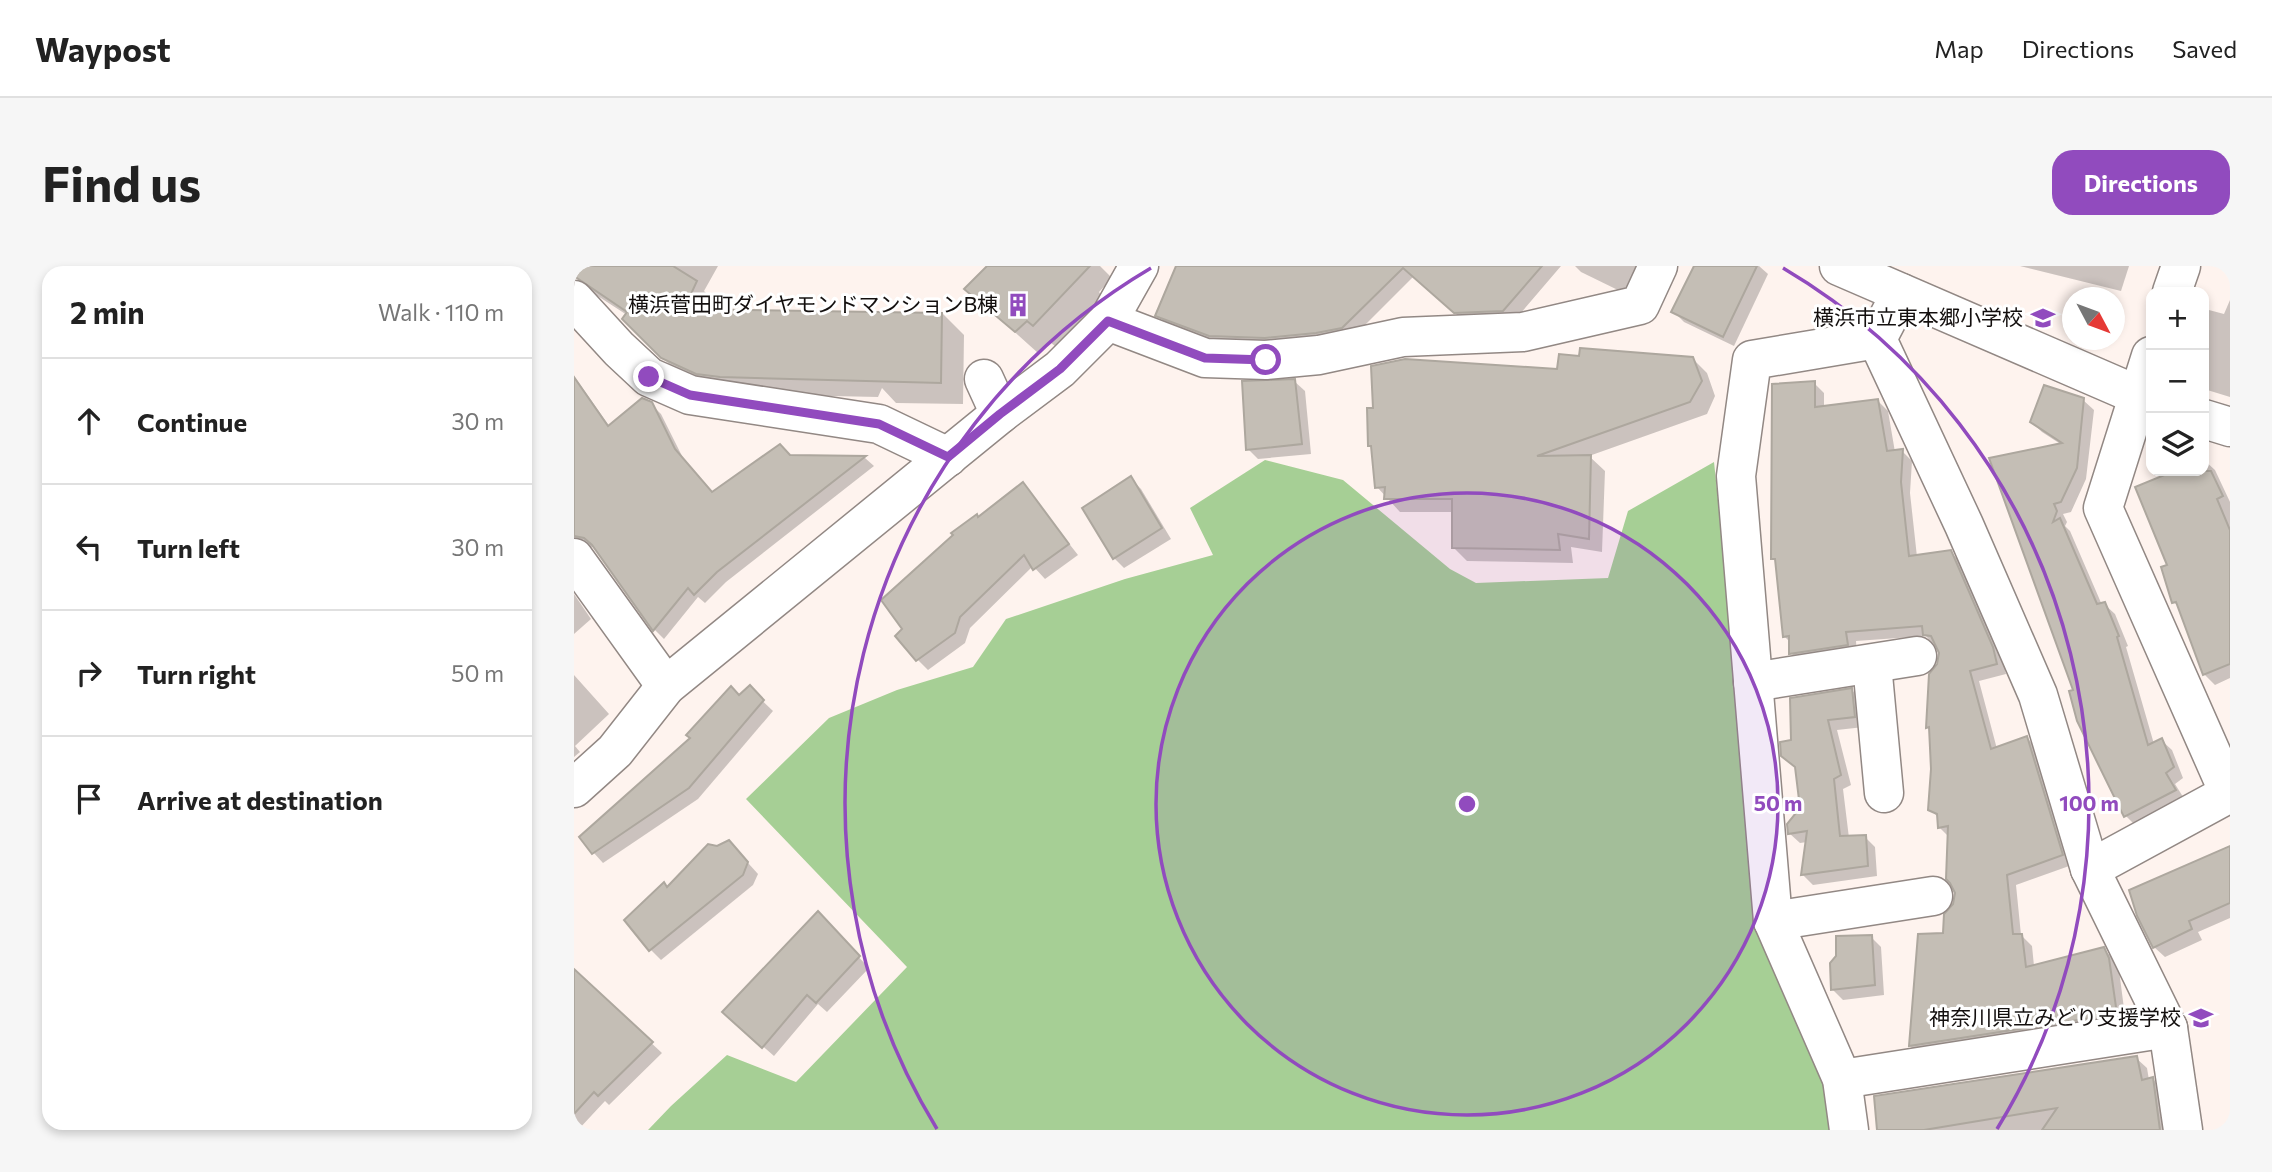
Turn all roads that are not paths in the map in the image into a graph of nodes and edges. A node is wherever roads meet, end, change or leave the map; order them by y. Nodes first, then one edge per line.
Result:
1 (1139, 266) edge
2 (1658, 266) edge
3 (1839, 266) edge
4 (2181, 266) edge
5 (2174, 287) edge
6 (1901, 293) junction
7 (574, 300) edge
8 (1108, 321) junction
9 (1877, 339) junction
10 (984, 379) dead end
11 (2145, 399) edge
12 (1000, 414) junction
13 (2209, 421) edge
14 (2230, 427) edge
15 (948, 457) junction
16 (574, 558) edge
17 (1917, 656) dead end
18 (1872, 664) junction
19 (1753, 682) junction
20 (666, 686) junction
21 (574, 788) edge
22 (1884, 793) dead end
23 (2230, 793) edge
24 (2090, 869) junction
25 (1933, 896) dead end
26 (1773, 921) junction
27 (2168, 1028) junction
28 (1842, 1079) junction
29 (1849, 1130) edge
30 (2183, 1130) edge

1 - 8 street
2 - 8 street
3 - 6 street
4 - 5 street
6 - 9 street
6 - 11 street
7 - 15 street
8 - 12 street
9 - 19 street
9 - 24 street
10 - 12 street
11 - 23 street
12 - 15 street
13 - 14 street
15 - 20 street
16 - 20 street
17 - 18 street
18 - 19 street
18 - 22 street
19 - 26 street
20 - 21 street
23 - 24 street
24 - 27 street
25 - 26 street
26 - 28 street
27 - 28 street
27 - 30 street
28 - 29 street

